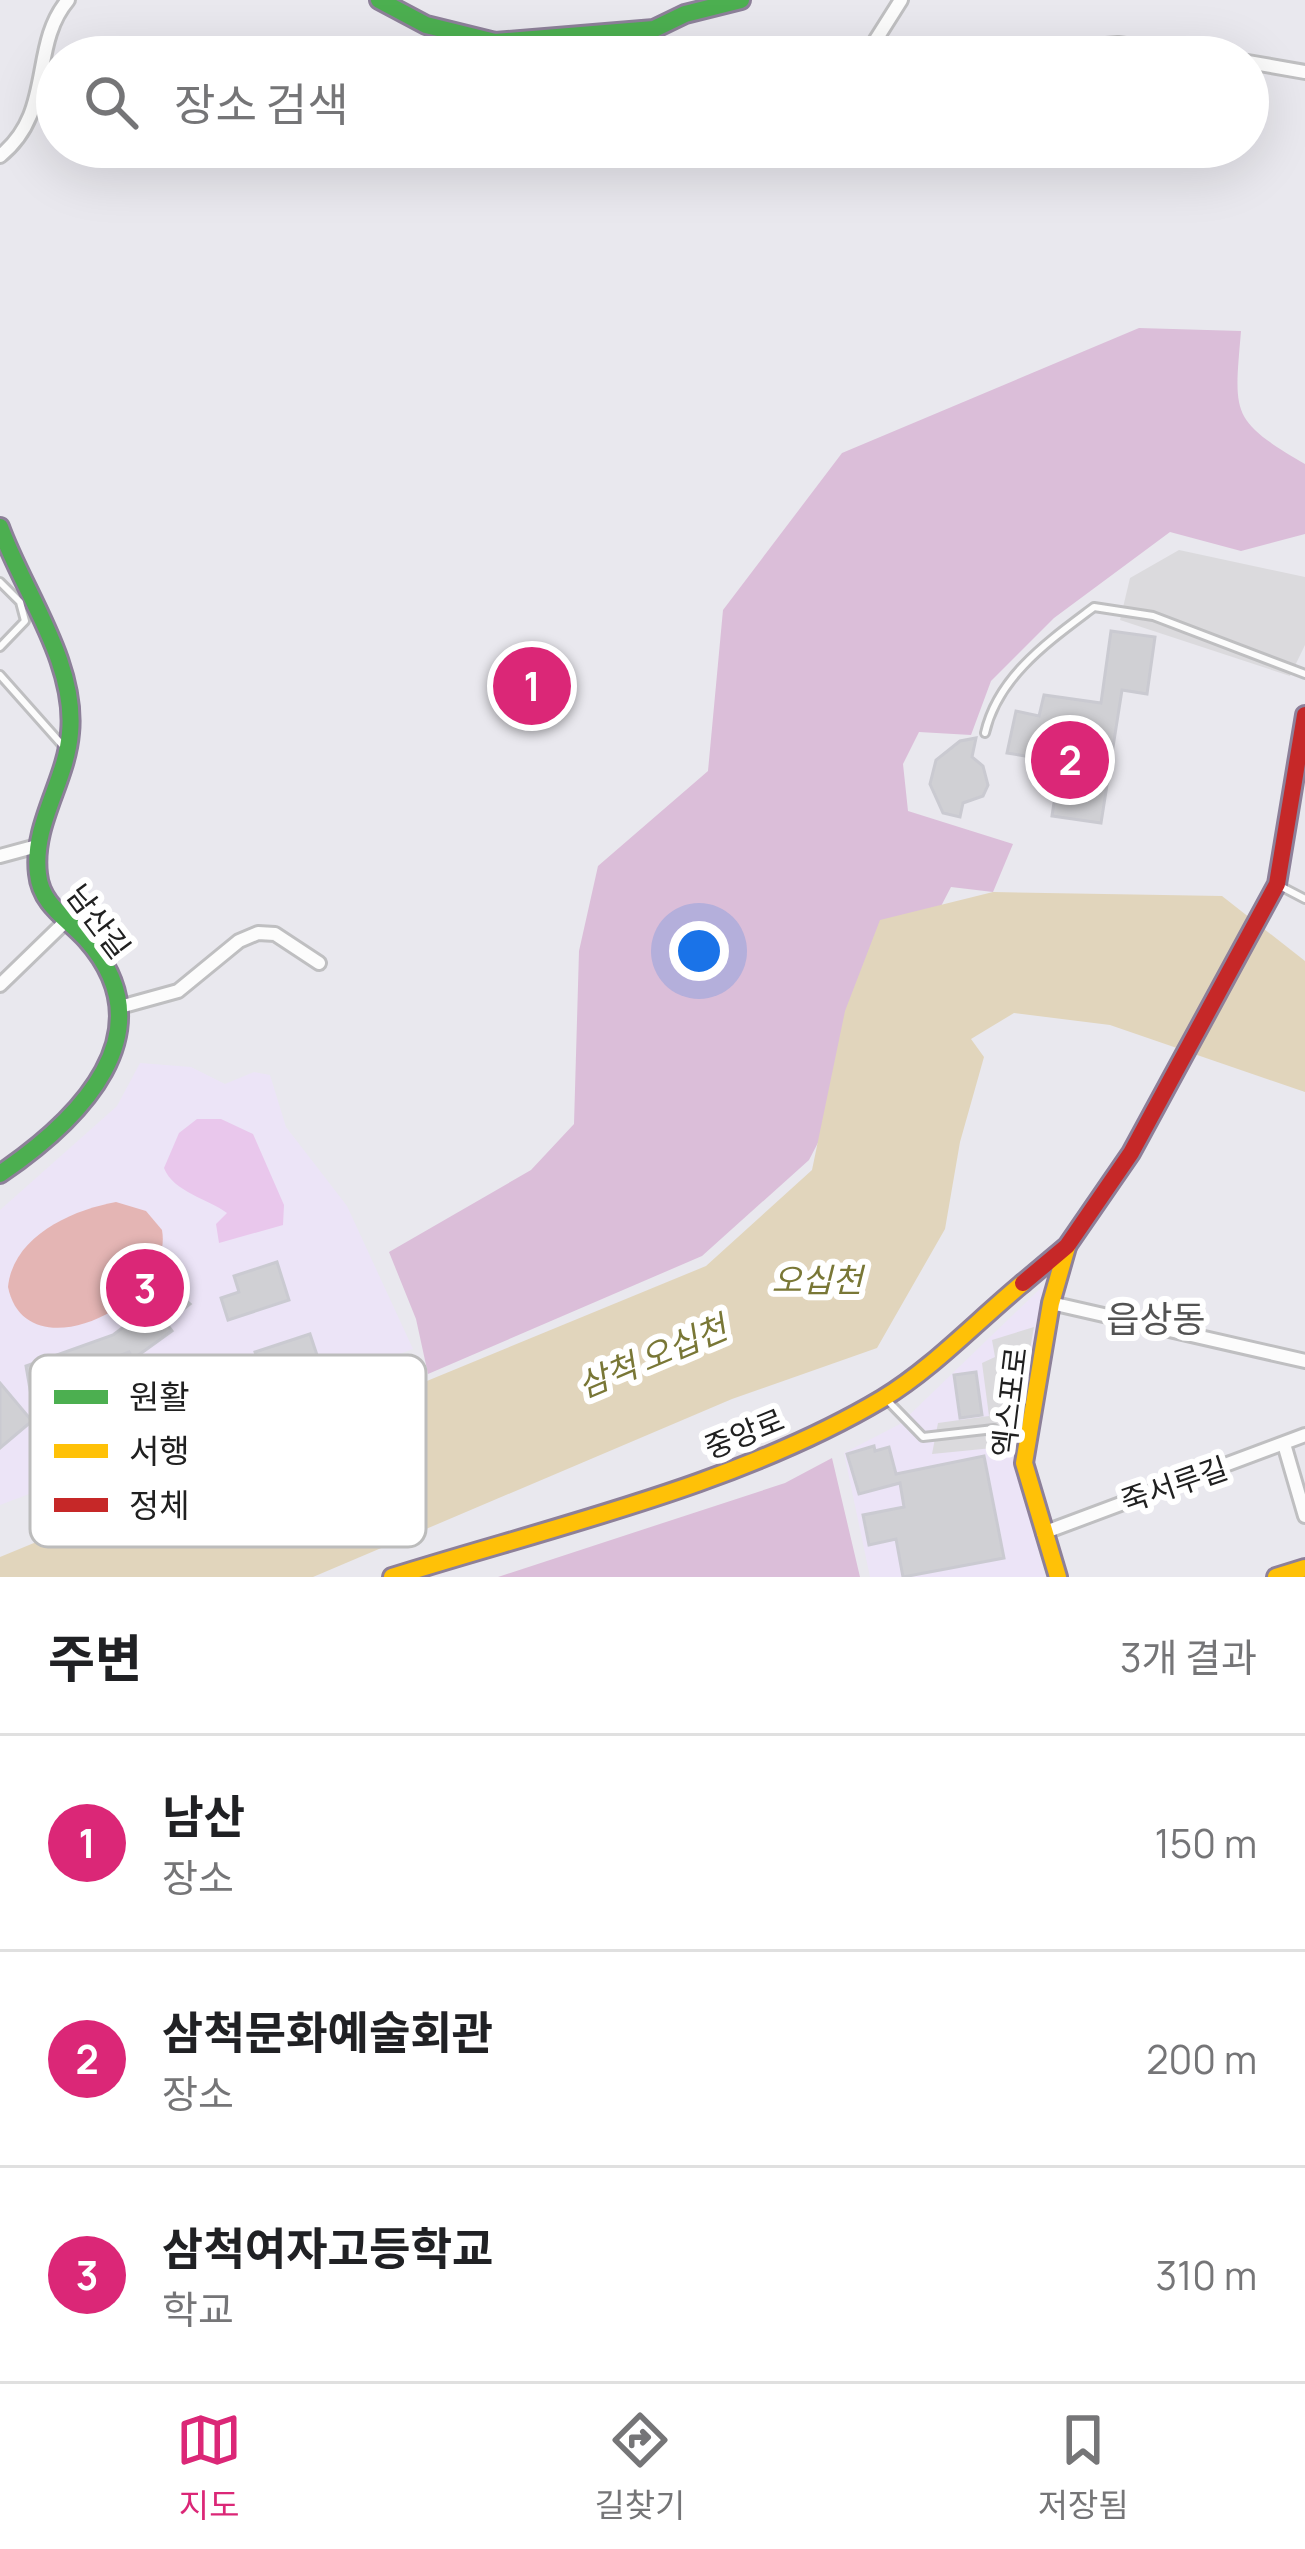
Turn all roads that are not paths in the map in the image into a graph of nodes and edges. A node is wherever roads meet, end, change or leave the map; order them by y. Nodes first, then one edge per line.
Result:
1 (68, 0) edge
2 (379, 0) edge
3 (742, 0) edge
4 (901, 0) edge
5 (49, 36) edge
6 (471, 36) edge
7 (568, 36) edge
8 (878, 36) edge
9 (1269, 66) edge
10 (1305, 72) edge
11 (36, 91) edge
12 (0, 156) edge
13 (0, 526) edge
14 (0, 582) edge
15 (26, 602) junction
16 (0, 646) edge
17 (1305, 674) edge
18 (0, 675) edge
19 (1305, 715) edge
20 (985, 733) dead end
21 (64, 747) junction
22 (37, 846) junction
23 (0, 856) edge
24 (1277, 884) junction
25 (1305, 899) edge
26 (64, 922) junction
27 (319, 963) dead end
28 (0, 985) edge
29 (120, 1007) junction
30 (0, 1174) edge
31 (1067, 1246) junction
32 (1051, 1303) junction
33 (1305, 1360) edge
34 (884, 1397) junction
35 (994, 1429) dead end
36 (1305, 1435) edge
37 (1284, 1444) junction
38 (1305, 1516) edge
39 (1043, 1533) junction
40 (1305, 1568) edge
41 (392, 1577) edge
42 (1058, 1577) edge
43 (1276, 1577) edge

1 - 5 street
2 - 6 street
3 - 7 street
4 - 8 street
9 - 10 street
11 - 12 street
13 - 15 street, 남산길
14 - 15 lane
15 - 16 lane
15 - 21 street, 남산길
17 - 20 lane
18 - 21 lane
19 - 24 street
21 - 22 street, 남산길
22 - 23 street
22 - 26 street, 남산길
24 - 25 lane
24 - 31 street
26 - 28 street
26 - 29 street, 남산길
27 - 29 street
29 - 30 street, 남산길
31 - 32 street, 엑스포로
31 - 34 street, 중앙로
32 - 33 street
32 - 39 street, 엑스포로
34 - 35 lane
34 - 41 street, 중앙로
36 - 37 street, 죽서루길
37 - 38 street
37 - 39 street, 죽서루길
39 - 42 street, 엑스포로
40 - 43 street

